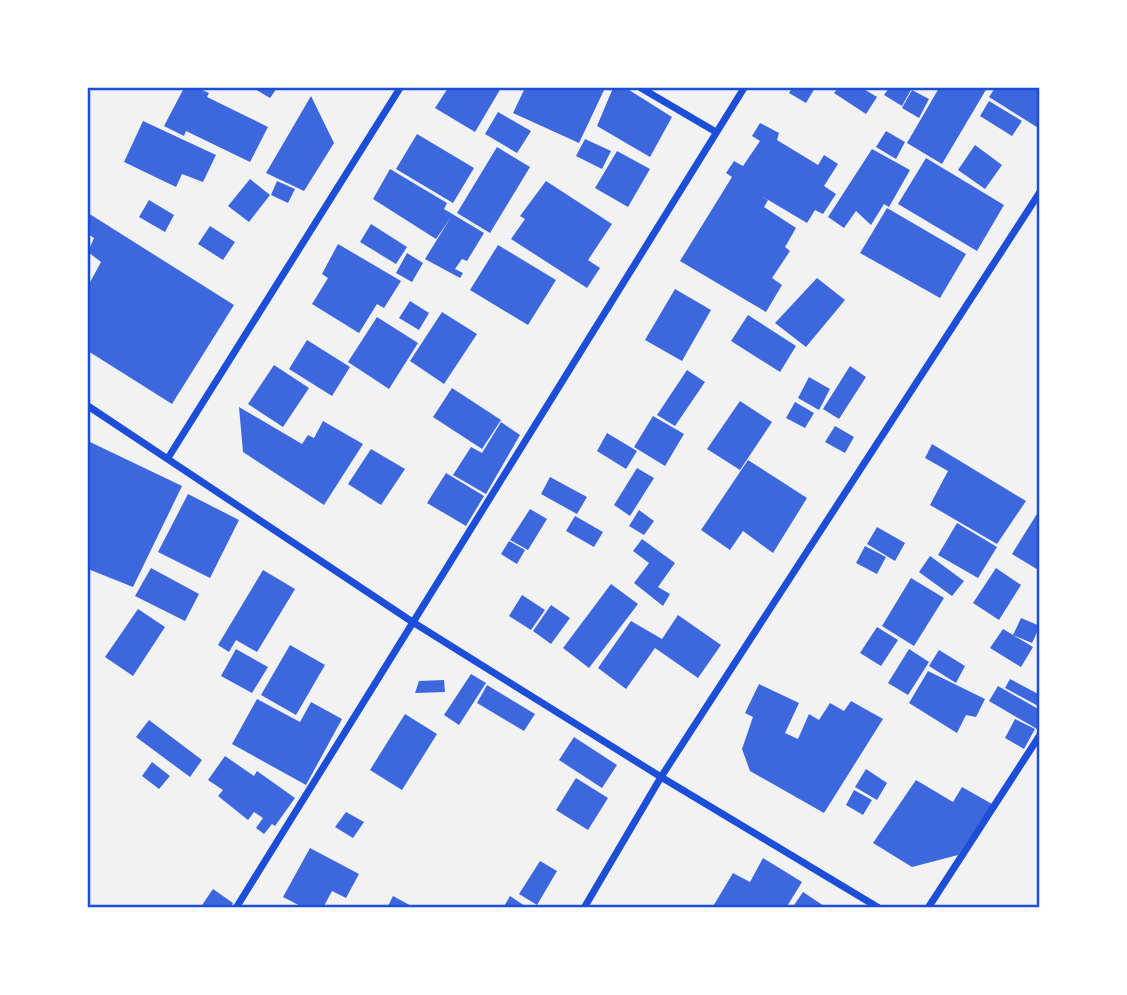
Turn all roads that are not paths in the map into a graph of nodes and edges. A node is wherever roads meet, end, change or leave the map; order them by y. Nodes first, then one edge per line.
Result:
1 (400, 88) edge
2 (641, 88) edge
3 (744, 88) edge
4 (716, 132) junction
5 (1040, 192) edge
6 (88, 406) edge
7 (168, 458) junction
8 (411, 621) junction
9 (1040, 735) edge
10 (661, 777) junction
11 (236, 908) edge
12 (584, 908) edge
13 (879, 908) edge
14 (928, 908) edge

1 - 7 street
2 - 4 street
3 - 4 street
4 - 8 street
5 - 10 street
6 - 7 street
7 - 8 street
8 - 10 street
8 - 11 street
9 - 14 street
10 - 12 street
10 - 13 street

